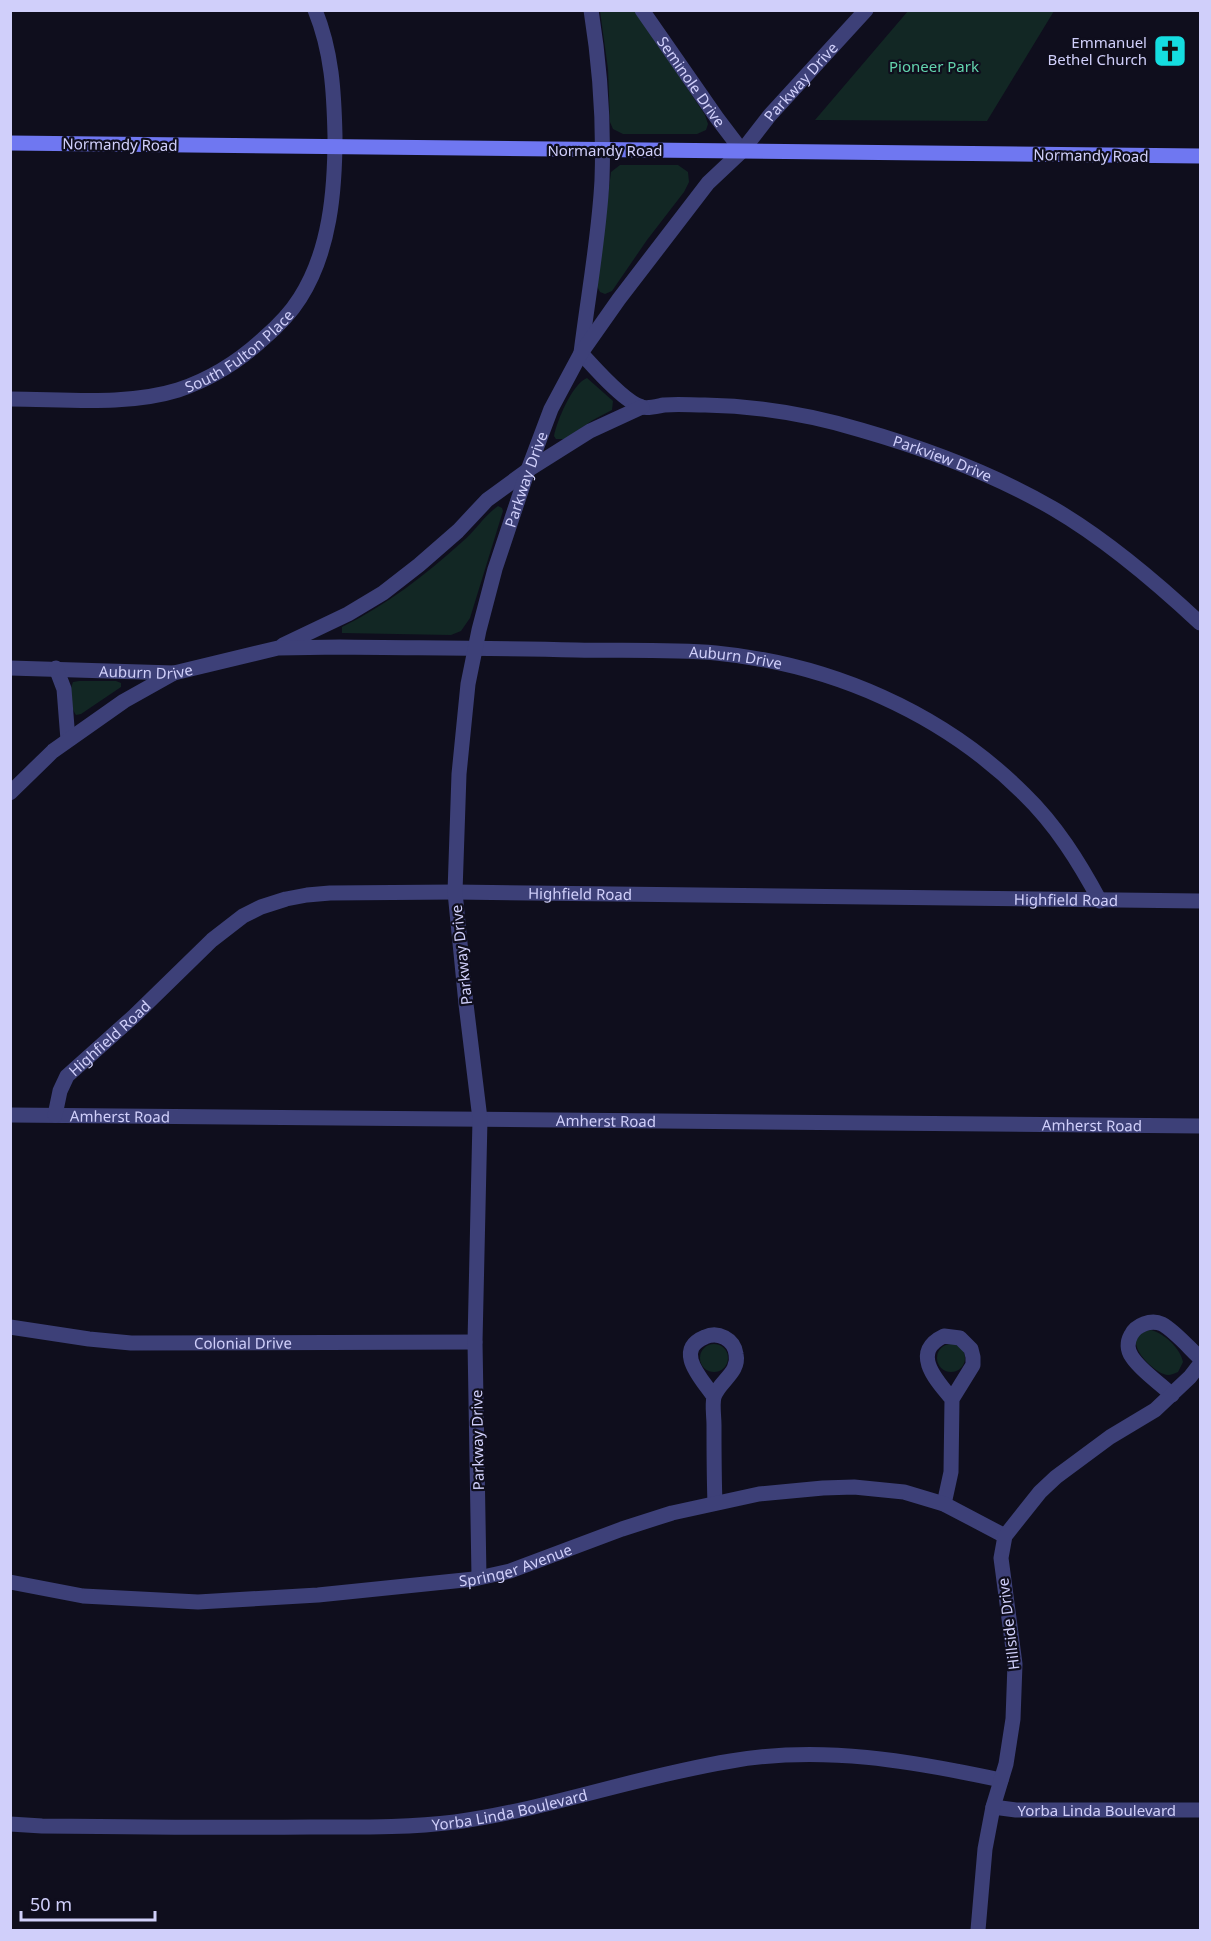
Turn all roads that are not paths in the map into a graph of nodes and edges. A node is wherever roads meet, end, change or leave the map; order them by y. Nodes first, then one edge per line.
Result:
1 (315, 10) edge
2 (591, 10) edge
3 (642, 10) edge
4 (867, 10) edge
5 (10, 143) edge
6 (335, 147) junction
7 (602, 150) junction
8 (742, 151) junction
9 (1200, 156) edge
10 (581, 353) junction
11 (10, 399) edge
12 (642, 407) junction
13 (528, 470) junction
14 (1200, 622) edge
15 (278, 648) junction
16 (475, 648) junction
17 (10, 668) edge
18 (56, 668) junction
19 (174, 673) junction
20 (68, 740) junction
21 (10, 793) edge
22 (455, 892) junction
23 (1100, 901) junction
24 (1200, 901) edge
25 (10, 1115) edge
26 (55, 1115) junction
27 (480, 1119) junction
28 (1200, 1126) edge
29 (10, 1327) edge
30 (476, 1342) junction
31 (1200, 1358) edge
32 (1200, 1364) edge
33 (1172, 1395) junction
34 (714, 1397) dead end
35 (952, 1399) dead end
36 (715, 1503) junction
37 (944, 1504) junction
38 (1005, 1536) junction
39 (479, 1577) junction
40 (10, 1582) edge
41 (1001, 1780) junction
42 (993, 1807) junction
43 (1200, 1810) edge
44 (10, 1824) edge
45 (978, 1930) edge

1 - 6 street, South Fulton Place
2 - 7 street
3 - 8 street, Seminole Drive
4 - 8 street, Parkway Drive
5 - 6 street, Normandy Road
6 - 7 street, Normandy Road
6 - 11 street, South Fulton Place
7 - 8 street, Normandy Road
7 - 10 street, Parkway Drive
8 - 9 street, Normandy Road
8 - 10 street, Parkway Drive
10 - 12 street
10 - 13 street, Parkway Drive
12 - 13 street, Parkview Drive
12 - 14 street, Parkview Drive
13 - 15 street, Auburn Drive
13 - 16 street, Parkway Drive
15 - 16 street, Auburn Drive
15 - 19 street, Auburn Drive
16 - 22 street, Parkway Drive
16 - 23 street, Auburn Drive
17 - 18 street, Auburn Drive
18 - 19 street, Auburn Drive
18 - 20 street
19 - 20 street
20 - 21 street
22 - 23 street, Highfield Road
22 - 26 street, Highfield Road
22 - 27 street, Parkway Drive
23 - 24 street, Highfield Road
25 - 26 street, Amherst Road
26 - 27 street, Amherst Road
27 - 28 street, Amherst Road
27 - 30 street, Parkway Drive
29 - 30 street, Colonial Drive
30 - 39 street, Parkway Drive
31 - 33 street
32 - 33 street
33 - 38 street
34 - 36 street
35 - 37 street
36 - 37 street, Springer Avenue
36 - 39 street, Springer Avenue
37 - 38 street, Springer Avenue
38 - 41 street, Hillside Drive
39 - 40 street, Springer Avenue
41 - 42 street, Hillside Drive
41 - 44 street, Yorba Linda Boulevard
42 - 43 street, Yorba Linda Boulevard
42 - 45 street, Hillside Drive

